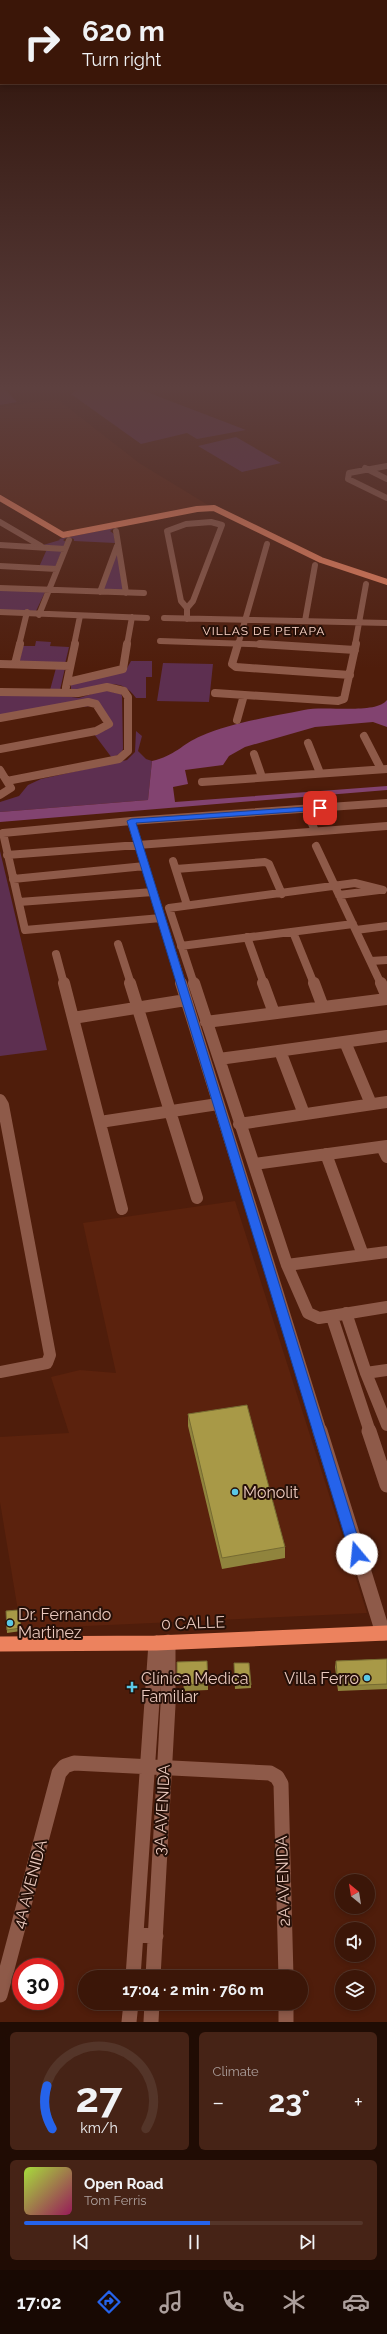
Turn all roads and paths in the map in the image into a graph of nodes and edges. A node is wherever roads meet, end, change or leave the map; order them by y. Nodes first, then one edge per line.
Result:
1 (351, 480) edge
2 (0, 498) edge
3 (387, 498) edge
4 (0, 522) edge
5 (116, 531) dead end
6 (69, 540) dead end
7 (267, 544) dead end
8 (0, 545) edge
9 (117, 546) junction
10 (42, 547) junction
11 (65, 549) junction
12 (315, 565) dead end
13 (0, 566) edge
14 (57, 569) junction
15 (387, 582) edge
16 (366, 584) dead end
17 (0, 588) edge
18 (49, 591) junction
19 (100, 592) junction
20 (126, 593) junction
21 (144, 593) dead end
22 (187, 608) junction
23 (0, 612) edge
24 (27, 615) junction
25 (39, 615) junction
26 (0, 616) edge
27 (80, 616) junction
28 (132, 617) junction
29 (147, 618) dead end
30 (164, 618) dead end
31 (187, 619) junction
32 (246, 620) junction
33 (305, 621) junction
34 (360, 623) junction
35 (387, 623) edge
36 (160, 641) dead end
37 (238, 642) junction
38 (355, 650) junction
39 (0, 664) edge
40 (14, 664) junction
41 (70, 666) junction
42 (350, 675) junction
43 (68, 682) junction
44 (0, 692) edge
45 (215, 692) dead end
46 (65, 693) junction
47 (244, 695) junction
48 (0, 718) edge
49 (237, 720) dead end
50 (364, 736) dead end
51 (308, 743) dead end
52 (0, 749) edge
53 (254, 754) dead end
54 (384, 769) edge
55 (0, 770) edge
56 (320, 773) junction
57 (262, 777) junction
58 (8, 781) junction
59 (202, 782) dead end
60 (0, 795) edge
61 (387, 803) edge
62 (306, 809) junction
63 (131, 821) junction
64 (387, 826) edge
65 (315, 831) junction
66 (138, 845) junction
67 (316, 846) dead end
68 (7, 855) junction
69 (145, 866) junction
70 (13, 879) junction
71 (385, 890) edge
72 (337, 891) junction
73 (153, 892) junction
74 (282, 894) junction
75 (19, 902) junction
76 (187, 905) junction
77 (161, 918) junction
78 (387, 926) edge
79 (354, 927) junction
80 (293, 932) junction
81 (247, 937) junction
82 (118, 944) dead end
83 (181, 946) junction
84 (56, 954) dead end
85 (387, 960) edge
86 (371, 961) junction
87 (387, 998) edge
88 (186, 1000) junction
89 (323, 1007) junction
90 (138, 1008) junction
91 (274, 1013) junction
92 (73, 1018) junction
93 (206, 1022) junction
94 (387, 1036) edge
95 (345, 1042) junction
96 (280, 1051) junction
97 (218, 1059) junction
98 (0, 1100) edge
99 (387, 1102) edge
100 (218, 1104) junction
101 (371, 1104) junction
102 (170, 1111) junction
103 (304, 1114) junction
104 (100, 1122) junction
105 (239, 1124) junction
106 (385, 1146) edge
107 (326, 1154) junction
108 (387, 1158) edge
109 (254, 1164) junction
110 (197, 1198) dead end
111 (122, 1209) dead end
112 (387, 1252) edge
113 (363, 1255) junction
114 (287, 1265) junction
115 (387, 1308) edge
116 (346, 1313) junction
117 (332, 1316) junction
118 (387, 1370) edge
119 (0, 1372) edge
120 (366, 1373) junction
121 (387, 1424) edge
122 (368, 1428) junction
123 (387, 1485) edge
124 (385, 1633) edge
125 (162, 1642) junction
126 (0, 1644) edge
127 (148, 1767) junction
128 (165, 1768) junction
129 (136, 1935) junction
130 (156, 1936) junction
131 (134, 1970) edge
132 (154, 1970) edge
133 (286, 1970) edge
134 (0, 1995) edge
135 (131, 2010) edge
136 (152, 2010) edge
137 (286, 2010) edge
138 (130, 2022) edge
139 (151, 2022) edge
140 (286, 2022) edge

1 - 3 street
2 - 15 main road
4 - 10 street
5 - 9 street
6 - 11 street
7 - 32 street
8 - 10 street
9 - 19 street
9 - 20 street
10 - 11 street
11 - 14 street
12 - 33 street
13 - 14 street
14 - 18 street
16 - 34 street
17 - 18 street
18 - 19 street
18 - 25 street
19 - 20 street
20 - 21 street
22 - 22 street
22 - 31 street
23 - 24 street
24 - 25 street
24 - 26 street
24 - 40 street
25 - 27 street
27 - 28 street
27 - 41 street
28 - 29 street
28 - 43 street
30 - 31 street
31 - 32 street
32 - 33 street
32 - 37 street
33 - 34 street
34 - 35 street
34 - 38 street
36 - 37 street
37 - 38 street
37 - 42 street
38 - 42 street
39 - 40 street
40 - 41 street
41 - 43 street
42 - 47 street
43 - 46 street
44 - 46 street
45 - 47 street
46 - 58 street
47 - 49 street
48 - 52 street
50 - 54 street
51 - 56 street
53 - 57 street
54 - 56 street
55 - 58 street
56 - 57 street
57 - 59 street
58 - 60 street
61 - 62 street
62 - 63 street
62 - 65 street
63 - 66 street
63 - 68 street
64 - 65 street
65 - 66 street
66 - 68 street
66 - 69 street
67 - 72 street
68 - 70 street
69 - 70 street
69 - 73 street
70 - 75 street
71 - 72 street
72 - 74 street
72 - 79 street
73 - 75 street
73 - 77 street
74 - 76 street
74 - 76 street
75 - 77 street
76 - 83 street
77 - 88 street
78 - 79 street
79 - 80 street
79 - 86 street
80 - 81 street
80 - 89 street
81 - 83 street
81 - 91 street
82 - 90 street
83 - 93 street
84 - 92 street
85 - 86 street
86 - 87 street
87 - 89 street
88 - 90 street
88 - 100 street
89 - 91 street
90 - 92 street
90 - 102 street
91 - 93 street
92 - 104 street
93 - 97 street
94 - 95 street
95 - 96 street
95 - 101 street
96 - 97 street
96 - 103 street
97 - 105 street
98 - 119 street
99 - 101 street
100 - 102 street
100 - 124 street
101 - 103 street
102 - 104 street
102 - 110 street
103 - 105 street
104 - 111 street
105 - 109 street
106 - 107 street
106 - 108 street
107 - 109 street
107 - 113 street
109 - 114 street
112 - 113 street
113 - 114 street
114 - 117 street
115 - 116 street
116 - 117 street
116 - 120 street
117 - 122 street
118 - 120 street
120 - 121 street
121 - 122 street
122 - 123 street
124 - 125 main road, 0 CALLE
125 - 126 main road, 0 CALLE
125 - 127 street, 3A AVENIDA
125 - 128 street, 3A AVENIDA
127 - 128 street
127 - 129 street, 3A AVENIDA
127 - 134 street, 4A AVENIDA
128 - 130 street, 3A AVENIDA
128 - 133 street, 2A AVENIDA
129 - 130 street
129 - 131 street, 3A AVENIDA
130 - 132 street, 3A AVENIDA
135 - 138 street
136 - 139 street
137 - 140 street

